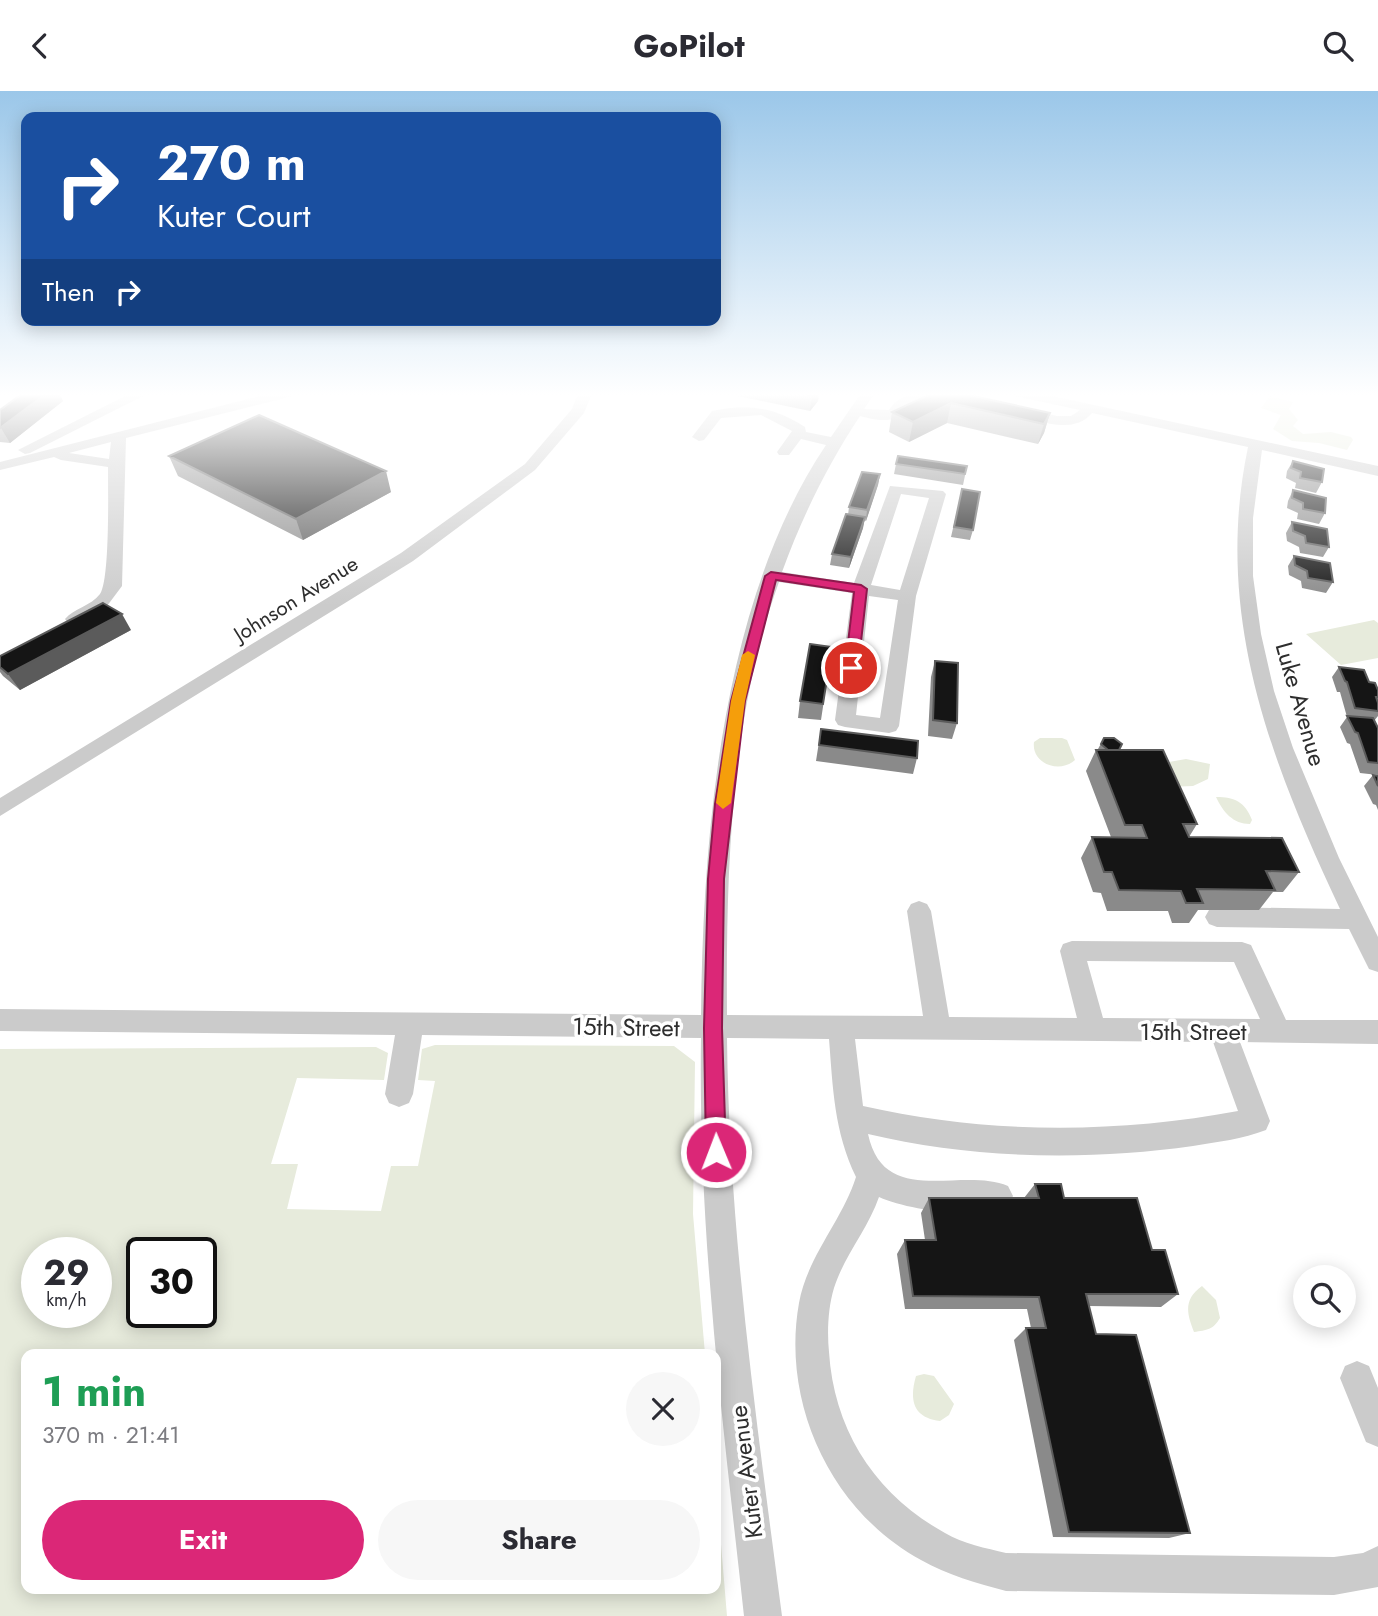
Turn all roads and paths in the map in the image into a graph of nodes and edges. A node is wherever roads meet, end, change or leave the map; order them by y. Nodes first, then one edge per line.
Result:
1 (116, 464) edge
2 (532, 464) edge
3 (822, 464) edge
4 (1253, 464) edge
5 (1347, 464) edge
6 (1378, 471) edge
7 (771, 576) junction
8 (861, 589) junction
9 (907, 596) junction
10 (61, 626) edge
11 (0, 809) edge
12 (919, 911) dead end
13 (1217, 917) dead end
14 (1356, 919) junction
15 (1378, 963) edge
16 (0, 1020) edge
17 (410, 1025) junction
18 (713, 1028) junction
19 (841, 1029) junction
20 (938, 1030) junction
21 (1094, 1031) junction
22 (1222, 1031) junction
23 (1279, 1032) junction
24 (1378, 1032) edge
25 (399, 1094) dead end
26 (850, 1117) junction
27 (871, 1175) junction
28 (998, 1196) edge
29 (1357, 1378) dead end
30 (1378, 1430) edge
31 (1378, 1565) edge
32 (764, 1616) edge

1 - 10 street
2 - 11 street, Johnson Avenue
3 - 7 street, Kuter Avenue
4 - 14 street, Luke Avenue
5 - 6 street
7 - 8 street
7 - 18 street, Kuter Avenue
8 - 9 street
8 - 9 street
8 - 9 street
12 - 20 street
13 - 14 street
14 - 15 street, Luke Avenue
16 - 17 street, 15th Street
17 - 18 street, 15th Street
17 - 25 street
18 - 19 street, 15th Street
18 - 32 street, Kuter Avenue
19 - 20 street, 15th Street
19 - 26 street
20 - 21 street, 15th Street
21 - 22 street, 15th Street
21 - 23 street
22 - 23 street, 15th Street
22 - 26 street
23 - 24 street, 15th Street
26 - 27 street
27 - 28 street
27 - 31 street
29 - 30 street

